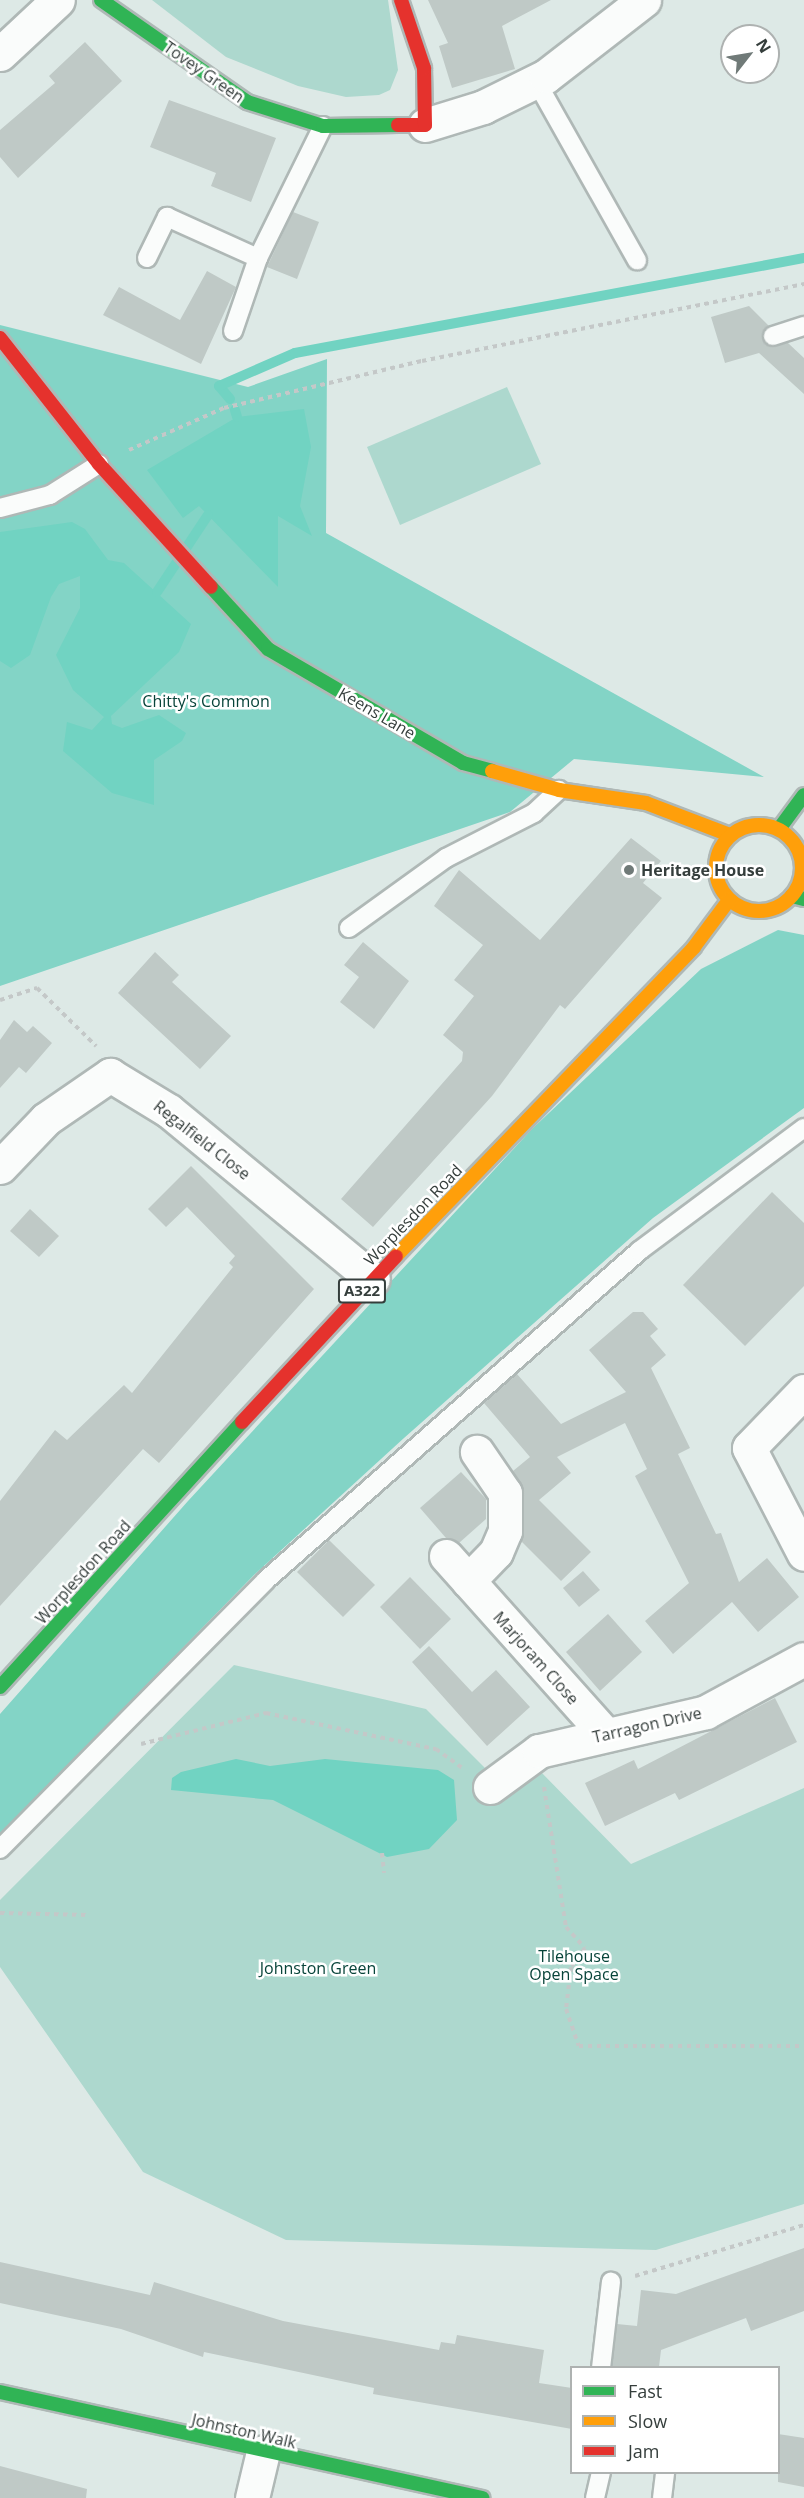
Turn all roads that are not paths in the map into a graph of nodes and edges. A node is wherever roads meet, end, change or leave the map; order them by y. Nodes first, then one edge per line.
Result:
1 (58, 0) edge
2 (101, 0) edge
3 (401, 0) edge
4 (644, 0) edge
5 (0, 54) edge
6 (536, 81) junction
7 (425, 125) junction
8 (323, 126) junction
9 (147, 258) dead end
10 (258, 258) junction
11 (636, 260) dead end
12 (804, 326) edge
13 (233, 331) dead end
14 (773, 336) dead end
15 (0, 338) edge
16 (99, 464) junction
17 (0, 508) edge
18 (559, 790) junction
19 (804, 795) edge
20 (779, 829) junction
21 (730, 835) junction
22 (798, 898) edge
23 (729, 900) junction
24 (349, 928) dead end
25 (804, 1128) edge
26 (0, 1167) edge
27 (373, 1280) junction
28 (804, 1391) edge
29 (477, 1452) dead end
30 (804, 1554) edge
31 (446, 1556) dead end
32 (468, 1581) junction
33 (804, 1659) edge
34 (0, 1687) edge
35 (605, 1734) junction
36 (490, 1786) road end
37 (0, 1849) edge
38 (612, 2282) road end
39 (601, 2366) edge
40 (0, 2392) edge
41 (263, 2452) junction
42 (601, 2474) edge
43 (665, 2474) edge
44 (252, 2498) edge
45 (482, 2498) edge
46 (595, 2498) edge
47 (662, 2498) edge

1 - 5 street
2 - 8 street, Tovey Green
3 - 7 street
4 - 6 street, Tovey Green
6 - 7 street, Tovey Green
6 - 11 lane
7 - 8 street, Tovey Green
8 - 10 lane
9 - 10 lane
10 - 13 lane
12 - 14 lane
15 - 16 street, Keens Lane
16 - 17 lane
16 - 18 street, Keens Lane
18 - 21 street, Keens Lane
18 - 24 lane
19 - 20 street
20 - 21 street
20 - 22 street
21 - 23 street
22 - 23 street
23 - 27 street, Worplesdon Road / A322
25 - 37 lane
26 - 27 street, Regalfield Close
27 - 34 street, Worplesdon Road / A322
28 - 30 street
29 - 32 street
31 - 32 street, Marjoram Close
32 - 35 street, Marjoram Close
33 - 35 street, Tarragon Drive
35 - 36 street, Tarragon Drive
38 - 39 lane
40 - 41 street, Johnston Walk
41 - 44 street
41 - 45 street, Johnston Walk
42 - 46 lane
43 - 47 lane

